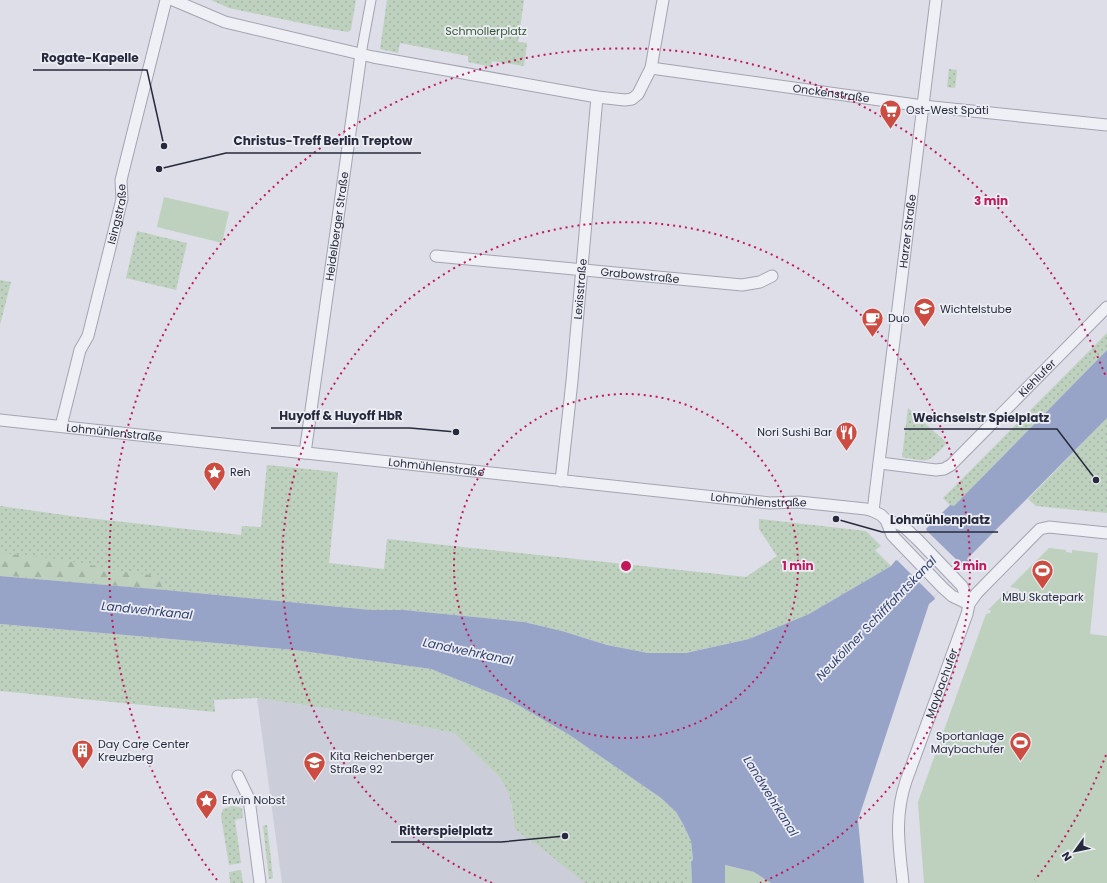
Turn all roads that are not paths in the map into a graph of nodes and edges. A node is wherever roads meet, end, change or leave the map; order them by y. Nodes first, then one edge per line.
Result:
1 (166, 0) edge
2 (173, 0) edge
3 (371, 0) edge
4 (663, 0) edge
5 (936, 0) edge
6 (361, 54) junction
7 (651, 68) junction
8 (597, 97) junction
9 (923, 106) junction
10 (1107, 125) edge
11 (436, 256) dead end
12 (582, 270) junction
13 (772, 276) dead end
14 (1107, 307) edge
15 (0, 420) edge
16 (61, 426) junction
17 (305, 453) junction
18 (880, 463) junction
19 (561, 480) junction
20 (874, 511) junction
21 (886, 520) junction
22 (1107, 533) edge
23 (969, 604) junction
24 (238, 776) dead end
25 (260, 883) edge
26 (903, 883) edge

1 - 16 street, Isingstraße
2 - 6 street
3 - 6 street, Heidelberger Straße
4 - 7 street
5 - 9 street, Harzer Straße
6 - 8 street
6 - 17 street, Heidelberger Straße
7 - 8 street
7 - 9 street, Onckenstraße
8 - 12 street, Lexisstraße
9 - 10 street, Onckenstraße
9 - 18 street, Harzer Straße
11 - 12 street, Grabowstraße
12 - 13 street, Grabowstraße
12 - 19 street, Lexisstraße
14 - 18 street, Kiehlufer
15 - 16 street, Lohmühlenstraße
16 - 17 street, Lohmühlenstraße
17 - 19 street, Lohmühlenstraße
18 - 20 street, Harzer Straße
19 - 20 street, Lohmühlenstraße
20 - 21 street
21 - 23 street
21 - 23 street
22 - 23 street, Maybachufer
23 - 26 street, Maybachufer
24 - 25 street

